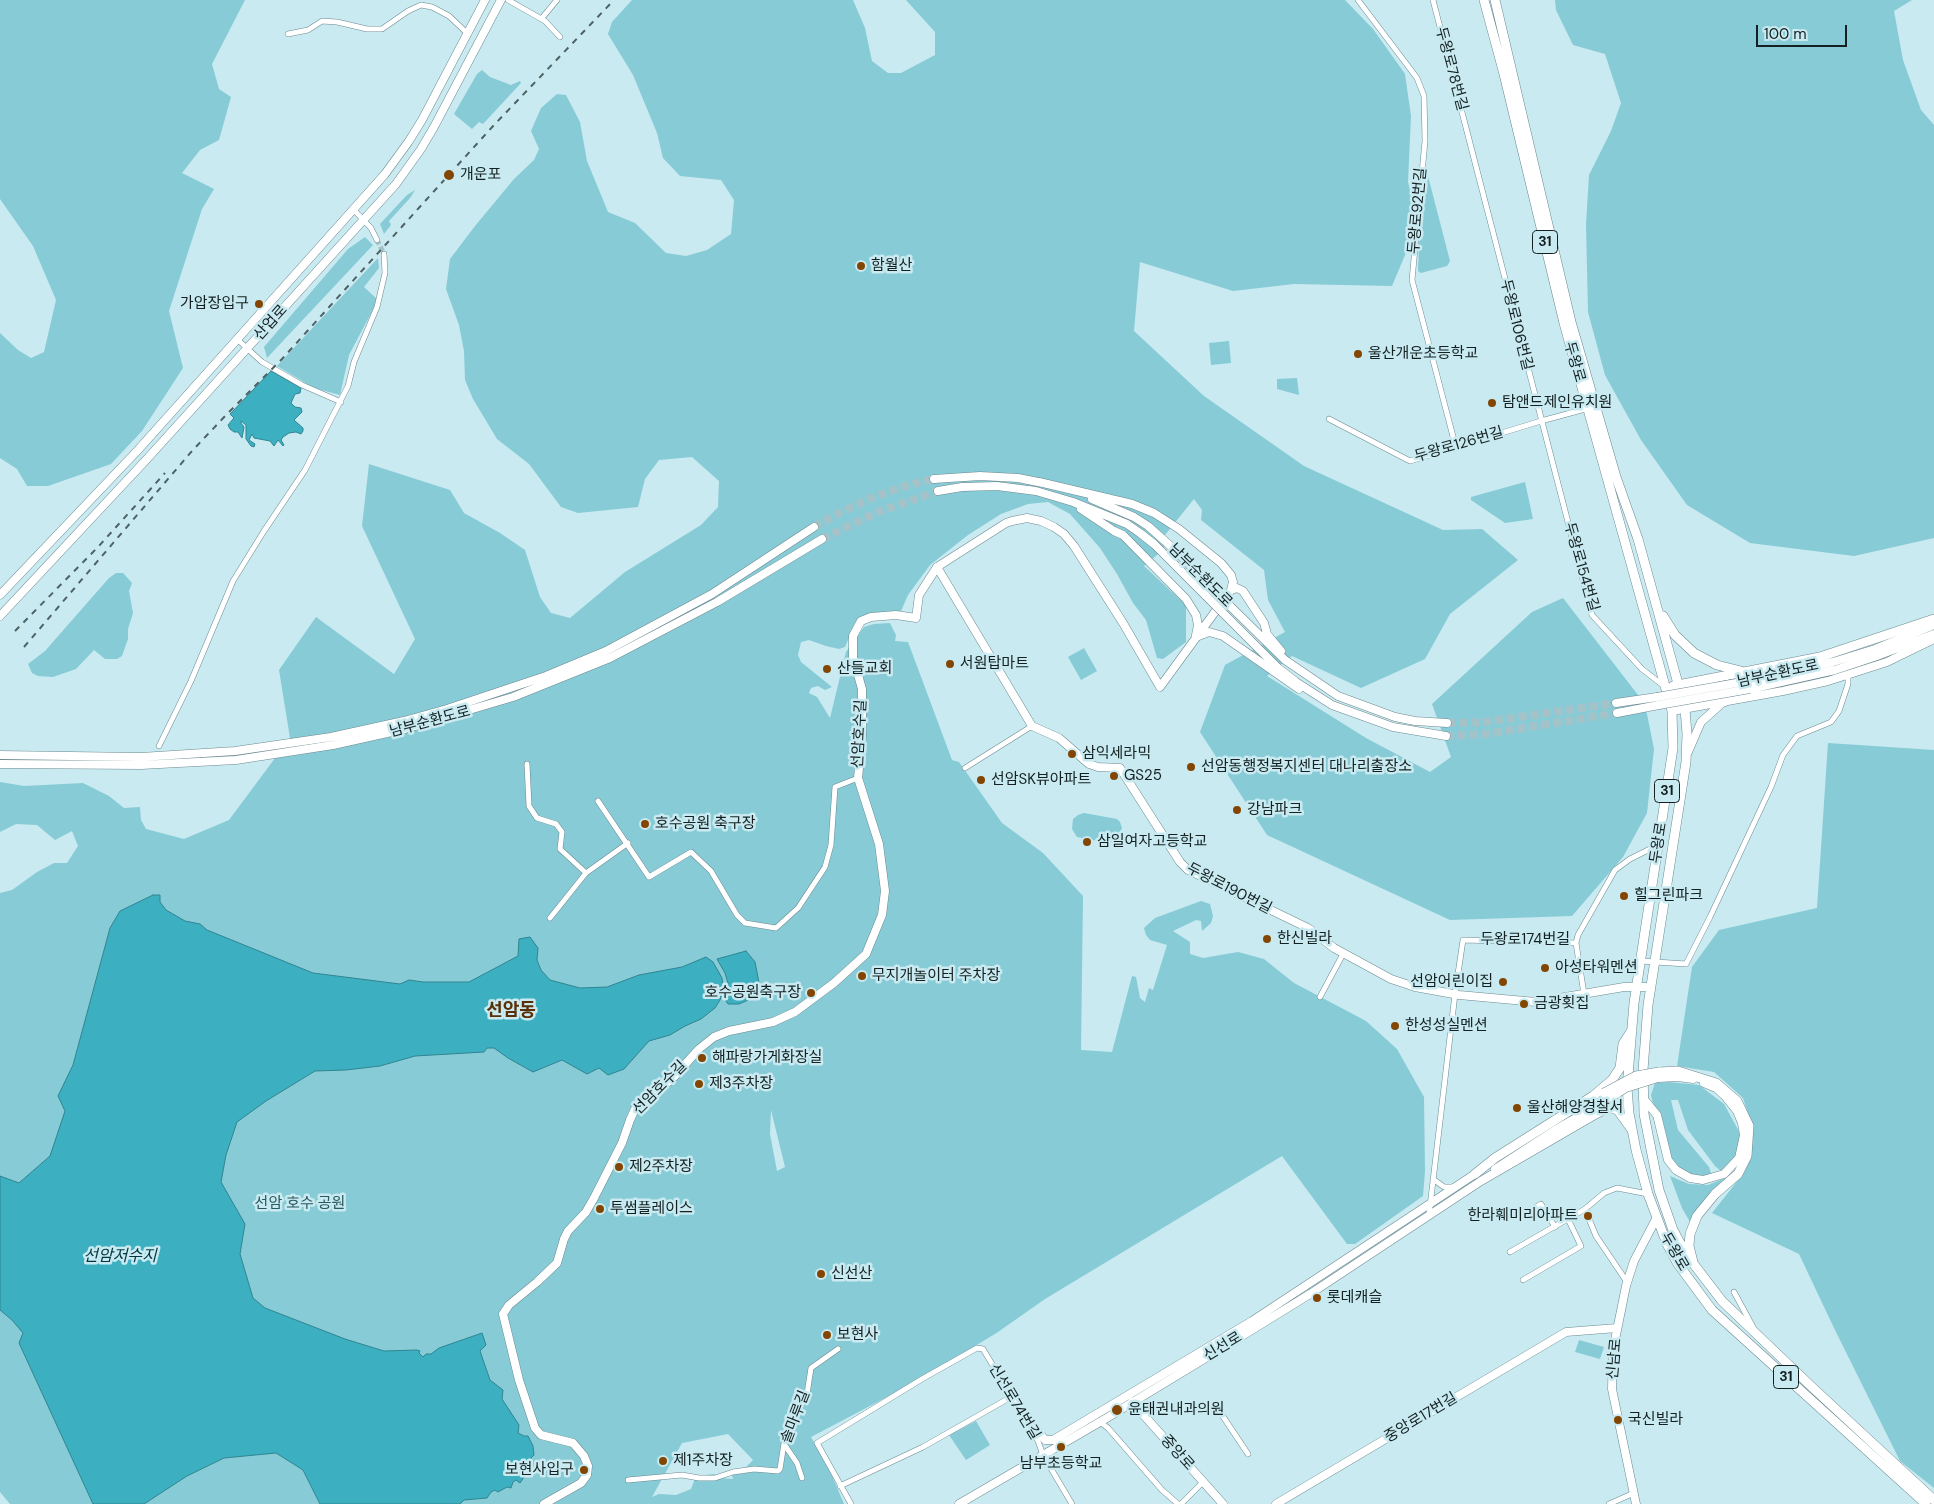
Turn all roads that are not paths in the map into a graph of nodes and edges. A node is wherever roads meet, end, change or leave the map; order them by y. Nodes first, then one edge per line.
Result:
1 (485, 0) edge
2 (501, 0) edge
3 (508, 0) edge
4 (557, 0) edge
5 (1358, 0) edge
6 (1484, 0) edge
7 (1494, 0) edge
8 (1434, 3) edge
9 (542, 18) junction
10 (468, 33) junction
11 (288, 34) dead end
12 (560, 38) dead end
13 (354, 210) junction
14 (364, 220) junction
15 (377, 240) tunnel mouth
16 (384, 254) tunnel mouth
17 (1500, 259) joint
18 (237, 339) junction
19 (247, 350) junction
20 (341, 402) junction
21 (1592, 407) junction
22 (1329, 419) dead end
23 (1541, 420) junction
24 (1456, 448) junction
25 (934, 479) tunnel mouth
26 (1039, 482) junction
27 (938, 492) tunnel mouth
28 (1053, 495) junction
29 (814, 527) tunnel mouth
30 (822, 539) tunnel mouth
31 (937, 567) junction
32 (1231, 590) junction
33 (0, 595) edge
34 (1655, 601) junction
35 (0, 616) edge
36 (1934, 620) edge
37 (1934, 626) edge
38 (1934, 634) edge
39 (1195, 639) junction
40 (1934, 639) edge
41 (1752, 671) junction
42 (1303, 673) junction
43 (1848, 675) junction
44 (1719, 677) junction
45 (1679, 685) junction
46 (1749, 685) junction
47 (1666, 687) junction
48 (1724, 702) junction
49 (1616, 703) tunnel mouth
50 (1685, 709) junction
51 (1672, 711) junction
52 (1350, 713) junction
53 (1618, 713) tunnel mouth
54 (1447, 723) tunnel mouth
55 (1032, 726) junction
56 (1446, 736) tunnel mouth
57 (159, 746) dead end
58 (0, 755) edge
59 (208, 758) junction
60 (141, 761) junction
61 (1686, 762) junction
62 (0, 764) edge
63 (527, 764) dead end
64 (965, 768) dead end
65 (858, 778) junction
66 (598, 801) dead end
67 (628, 843) junction
68 (1658, 845) junction
69 (586, 873) junction
70 (550, 918) dead end
71 (1576, 943) junction
72 (1343, 954) junction
73 (1641, 961) junction
74 (1656, 963) junction
75 (1637, 986) junction
76 (1651, 987) junction
77 (1455, 994) junction
78 (1584, 994) junction
79 (1320, 997) dead end
80 (1632, 1030) junction
81 (1658, 1075) junction
82 (1643, 1098) junction
83 (1634, 1133) junction
84 (1478, 1178) junction
85 (1433, 1179) junction
86 (1456, 1186) junction
87 (1648, 1194) junction
88 (1430, 1204) junction
89 (1584, 1209) junction
90 (1526, 1213) dead end
91 (1429, 1216) junction
92 (1568, 1219) junction
93 (1656, 1219) junction
94 (1554, 1227) junction
95 (1510, 1252) dead end
96 (1695, 1269) junction
97 (1522, 1280) dead end
98 (1627, 1282) junction
99 (1734, 1292) dead end
100 (1617, 1328) junction
101 (1758, 1336) junction
102 (838, 1349) dead end
103 (1011, 1397) junction
104 (1129, 1400) junction
105 (1222, 1415) dead end
106 (1100, 1422) junction
107 (1028, 1425) junction
108 (1055, 1439) junction
109 (784, 1444) junction
110 (1248, 1454) dead end
111 (1043, 1455) junction
112 (802, 1477) dead end
113 (628, 1480) dead end
114 (1204, 1482) junction
115 (840, 1486) junction
116 (1634, 1493) junction
117 (1934, 1500) edge
118 (1286, 1502) edge
119 (544, 1504) edge
120 (851, 1504) edge
121 (959, 1504) edge
122 (1072, 1504) edge
123 (1180, 1504) edge
124 (1223, 1504) edge
125 (1276, 1504) edge
126 (1608, 1504) edge
127 (1636, 1504) edge
128 (1926, 1504) edge

1 - 10 main road, 산업로
2 - 14 main road, 산업로
3 - 9 street
4 - 9 street
5 - 24 street, 두왕로92번길
6 - 21 main road, 두왕로 / 31
7 - 21 main road, 두왕로 / 31
8 - 17 street, 두왕로78번길
9 - 12 street
10 - 11 street
10 - 13 main road, 산업로
13 - 14 street
13 - 18 main road, 산업로
14 - 15 street
14 - 19 main road, 산업로
16 - 20 street
17 - 23 street, 두왕로106번길
18 - 19 street
18 - 33 main road, 산업로
19 - 20 street
19 - 35 main road, 산업로
20 - 57 street
21 - 23 street, 두왕로126번길
21 - 34 main road, 두왕로 / 31
21 - 47 main road, 두왕로 / 31
22 - 24 street, 두왕로126번길
23 - 24 street, 두왕로126번길
23 - 47 street, 두왕로154번길
25 - 26 main road, 남부순환도로
26 - 32 main road
26 - 42 main road, 남부순환도로, bridge
27 - 28 main road, 남부순환도로
28 - 39 main road
28 - 52 main road, 남부순환도로, bridge
29 - 59 main road, 남부순환도로
30 - 59 main road, 남부순환도로
31 - 39 main road
31 - 55 main road
31 - 65 main road, 선암호수길
32 - 39 main road
32 - 42 main road
34 - 41 main road
34 - 45 main road, 두왕로 / 31
36 - 41 main road
37 - 46 main road, 남부순환도로
38 - 46 main road, 남부순환도로
39 - 52 main road
40 - 43 main road
41 - 44 main road
42 - 54 main road, 남부순환도로
43 - 48 main road
43 - 74 street
44 - 45 main road
44 - 48 main road
45 - 47 main road
45 - 50 main road, 두왕로 / 31
46 - 49 main road, 남부순환도로, bridge
46 - 53 main road, 남부순환도로, bridge
47 - 50 street, 두왕로154번길
47 - 51 main road, 두왕로 / 31
48 - 50 main road
48 - 61 main road
50 - 51 main road
50 - 61 main road, 두왕로
51 - 68 main road, 두왕로 / 31
52 - 56 main road, 남부순환도로
55 - 64 street
55 - 72 main road, 두왕로190번길
58 - 60 main road, 남부순환도로
59 - 60 main road, 남부순환도로
60 - 62 main road, 남부순환도로
61 - 74 main road, 두왕로
63 - 69 street
65 - 67 street
65 - 119 main road, 선암호수길
66 - 67 street
67 - 69 street
68 - 71 street, 두왕로174번길
68 - 73 main road, 두왕로 / 31
69 - 70 street
71 - 77 street, 두왕로174번길
71 - 78 street
72 - 77 main road, 두왕로190번길
72 - 79 street
73 - 74 street
73 - 75 main road, 두왕로 / 31
74 - 76 main road, 두왕로
75 - 76 main road, 두왕로190번길
75 - 78 main road, 두왕로190번길
75 - 80 main road, 두왕로 / 31
76 - 82 main road, 두왕로
77 - 78 main road, 두왕로190번길
77 - 85 street
80 - 83 main road, 두왕로 / 31
80 - 84 main road
81 - 82 main road
81 - 84 main road, bridge
81 - 96 main road
82 - 96 main road, 두왕로
83 - 84 main road
83 - 87 main road, 두왕로 / 31
84 - 86 main road, 신선로
84 - 91 main road, 신선로
85 - 86 street
85 - 88 street
86 - 88 main road, 신선로
87 - 89 street
87 - 93 main road, 두왕로 / 31
88 - 91 street
88 - 104 main road, 신선로
89 - 92 street
89 - 98 street
90 - 94 street
91 - 104 main road, 신선로
92 - 94 street
92 - 97 street
93 - 98 main road, 신남로
93 - 128 main road, 두왕로 / 31
94 - 95 street
96 - 101 main road, 두왕로
98 - 100 main road, 신남로
99 - 101 street
100 - 116 main road, 신남로
100 - 118 main road, 중앙로17번길
101 - 117 main road, 두왕로
102 - 109 street, 솔마루길
103 - 107 street, 신선로74번길
103 - 115 street
103 - 115 street, 신선로74번길
104 - 106 main road, 신선로
104 - 108 main road, 신선로
104 - 114 main road, 중앙로
105 - 110 street
106 - 111 main road, 신선로
106 - 123 street
107 - 108 main road
107 - 111 street, 신선로74번길
108 - 111 main road
109 - 112 street
109 - 113 street, 솔마루길
111 - 121 main road, 신선로
111 - 122 street, 신선로74번길
114 - 123 street
114 - 124 main road, 중앙로
115 - 120 street
116 - 126 street
116 - 127 main road, 신남로
118 - 125 main road, 중앙로17번길

